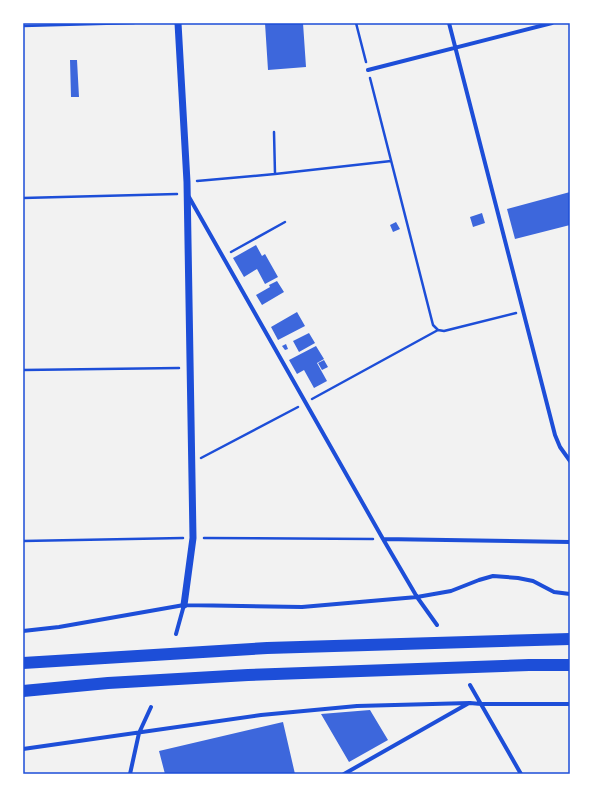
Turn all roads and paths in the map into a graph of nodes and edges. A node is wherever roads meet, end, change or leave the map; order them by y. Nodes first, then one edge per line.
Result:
1 (134, 23) edge
2 (178, 23) edge
3 (356, 23) edge
4 (449, 23) edge
5 (552, 23) edge
6 (23, 26) edge
7 (456, 48) junction
8 (368, 70) junction
9 (274, 132) dead end
10 (391, 161) junction
11 (275, 174) junction
12 (187, 182) junction
13 (187, 194) junction
14 (23, 198) edge
15 (285, 222) dead end
16 (223, 256) junction
17 (524, 311) junction
18 (438, 330) junction
19 (190, 368) junction
20 (23, 370) edge
21 (306, 402) junction
22 (570, 461) edge
23 (192, 462) junction
24 (384, 539) junction
25 (570, 542) edge
26 (570, 594) edge
27 (417, 597) junction
28 (184, 605) junction
29 (437, 625) dead end
30 (23, 631) edge
31 (176, 634) dead end
32 (570, 639) edge
33 (23, 663) edge
34 (570, 665) edge
35 (470, 685) dead end
36 (23, 691) edge
37 (470, 702) junction
38 (481, 704) junction
39 (570, 704) edge
40 (151, 707) dead end
41 (139, 733) junction
42 (23, 749) edge
43 (130, 774) edge
44 (344, 774) edge
45 (521, 774) edge

1 - 6 path
2 - 12 street
3 - 8 path
4 - 7 street
5 - 7 street
7 - 8 street
7 - 17 street
8 - 10 path
9 - 11 path
10 - 11 path
10 - 18 path
11 - 12 path
12 - 13 street
13 - 14 path
13 - 16 street
13 - 19 street
15 - 16 path
16 - 21 street
17 - 18 path
17 - 22 street
18 - 21 path
19 - 20 path
19 - 23 street
21 - 23 path
21 - 24 street
23 - 28 street
24 - 25 street
24 - 27 street
26 - 27 street
27 - 28 street
27 - 29 street
28 - 30 street
28 - 31 street
32 - 33 highway
34 - 36 highway
35 - 38 street
37 - 38 street
37 - 41 street
37 - 44 street
38 - 39 street
38 - 45 street
40 - 41 street
41 - 42 street
41 - 43 street

